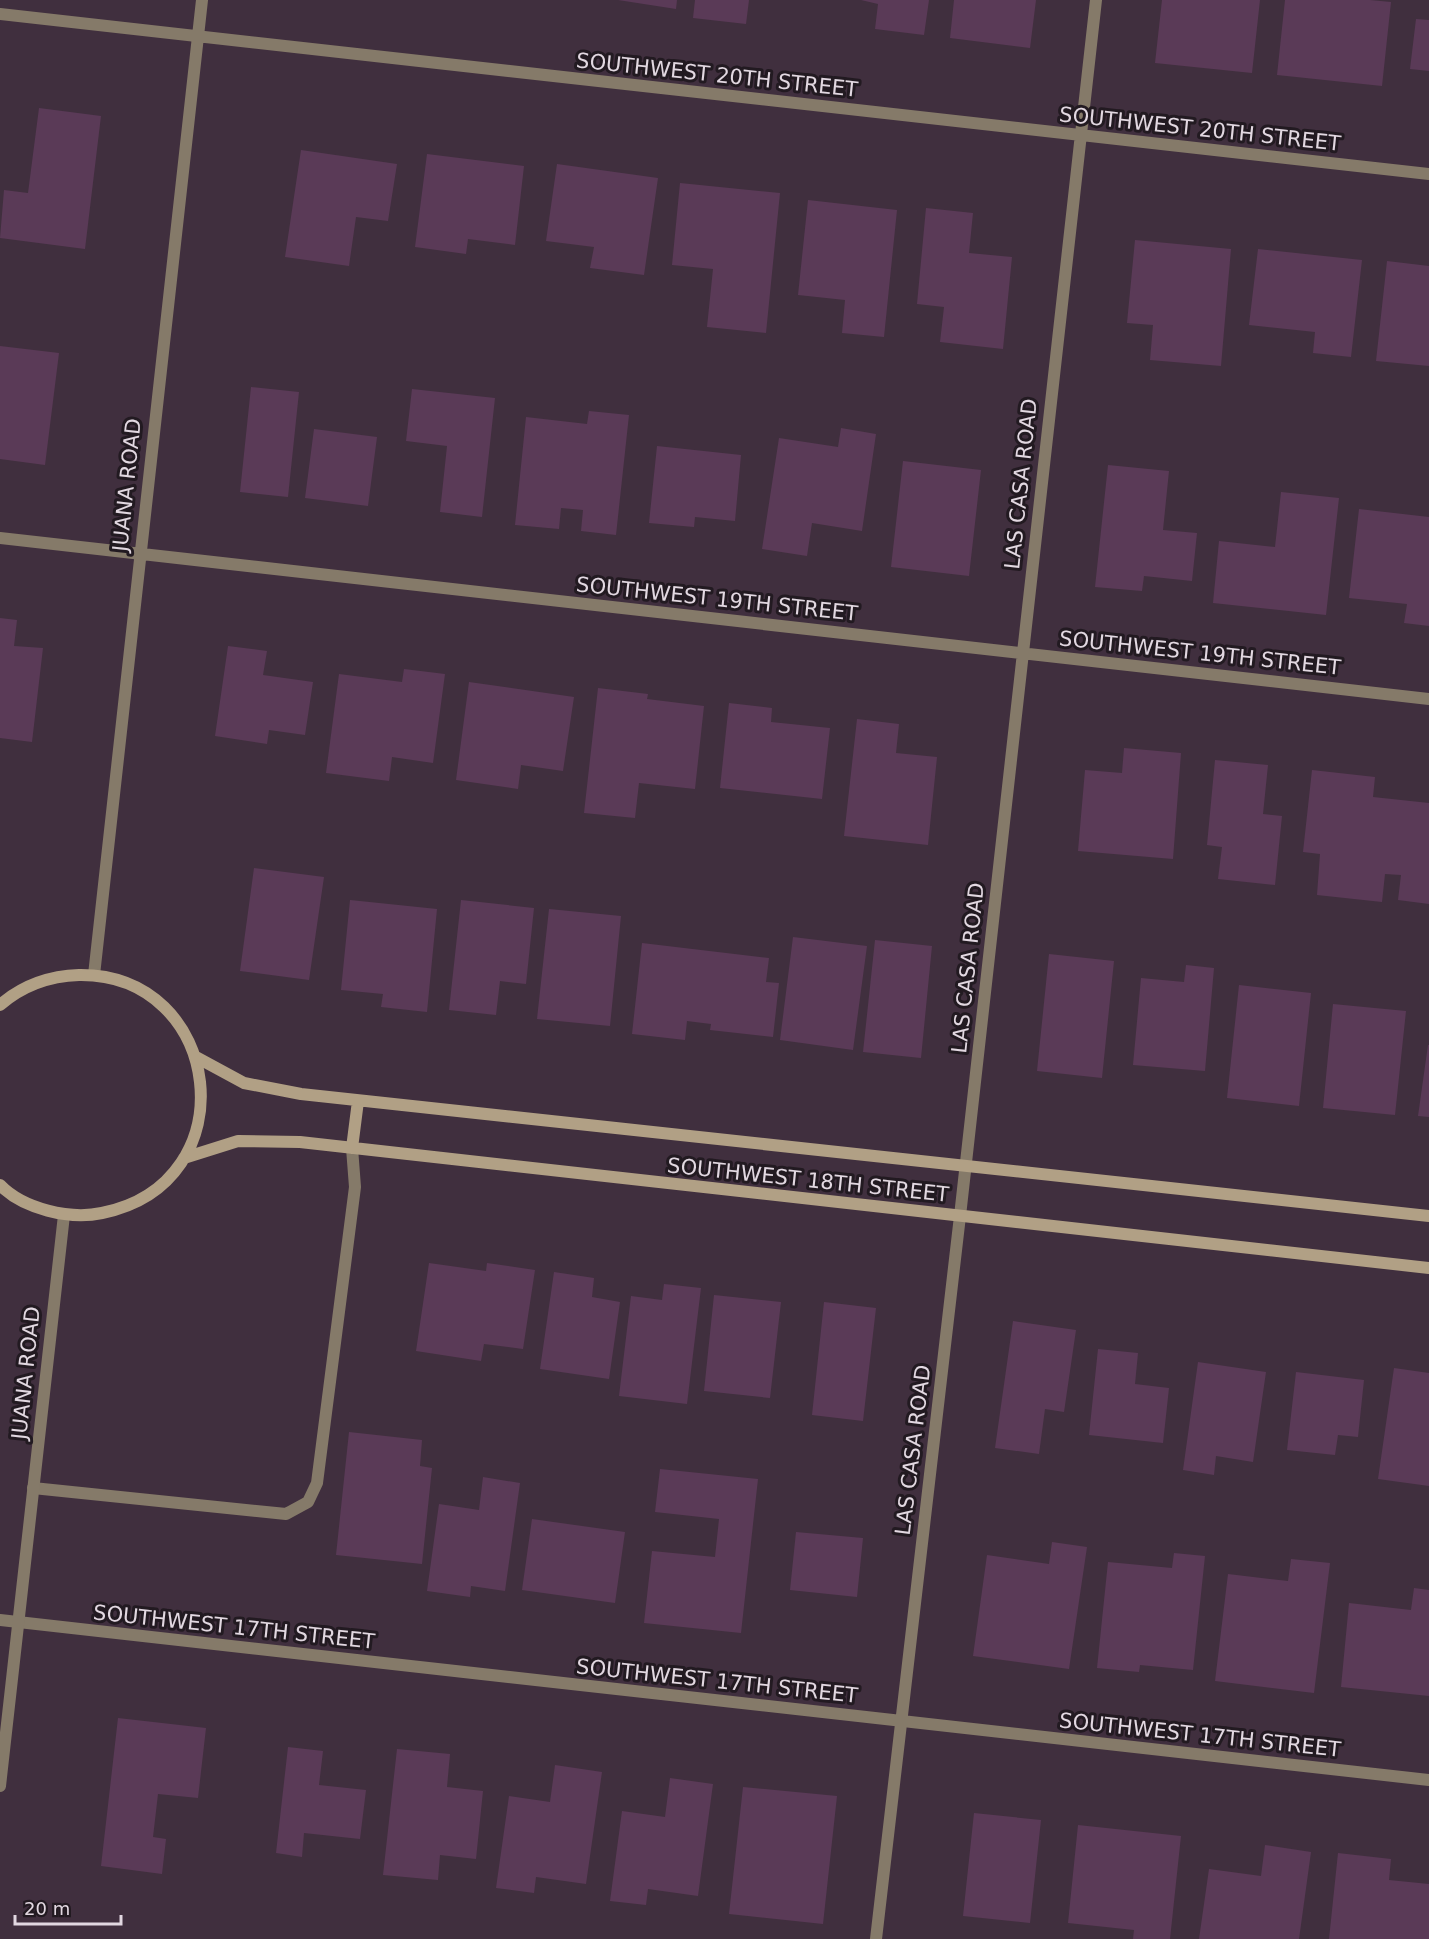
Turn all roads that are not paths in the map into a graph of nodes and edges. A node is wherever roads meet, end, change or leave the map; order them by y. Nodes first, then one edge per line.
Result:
1 (202, 0) edge
2 (1096, 0) edge
3 (0, 14) edge
4 (198, 36) junction
5 (1080, 135) junction
6 (1429, 174) edge
7 (0, 538) edge
8 (139, 554) junction
9 (1022, 653) junction
10 (1429, 699) edge
11 (93, 975) junction
12 (0, 1005) edge
13 (196, 1057) junction
14 (358, 1101) junction
15 (352, 1148) junction
16 (184, 1158) junction
17 (966, 1167) junction
18 (0, 1185) edge
19 (64, 1215) junction
20 (960, 1216) junction
21 (1429, 1216) edge
22 (1429, 1268) edge
23 (33, 1488) junction
24 (0, 1620) edge
25 (18, 1622) junction
26 (901, 1721) junction
27 (1429, 1780) edge
28 (0, 1786) edge
29 (876, 1939) edge

1 - 4 street, JUANA ROAD
2 - 5 street, LAS CASA ROAD
3 - 4 street, SOUTHWEST 20TH STREET
4 - 5 street, SOUTHWEST 20TH STREET
4 - 8 street, JUANA ROAD
5 - 6 street, SOUTHWEST 20TH STREET
5 - 9 street, LAS CASA ROAD
7 - 8 street, SOUTHWEST 19TH STREET
8 - 9 street, SOUTHWEST 19TH STREET
8 - 11 street, JUANA ROAD
9 - 10 street, SOUTHWEST 19TH STREET
9 - 17 street, LAS CASA ROAD
11 - 12 main road
11 - 13 main road
13 - 14 main road, SOUTHWEST 18TH STREET
13 - 16 main road
14 - 15 main road
14 - 17 main road, SOUTHWEST 18TH STREET
15 - 16 main road, SOUTHWEST 18TH STREET
15 - 20 main road, SOUTHWEST 18TH STREET
15 - 23 street
16 - 19 main road
17 - 20 street, LAS CASA ROAD
17 - 21 main road, SOUTHWEST 18TH STREET
18 - 19 main road
19 - 23 street, JUANA ROAD
20 - 22 main road, SOUTHWEST 18TH STREET
20 - 26 street, LAS CASA ROAD
23 - 25 street, JUANA ROAD
24 - 25 street, SOUTHWEST 17TH STREET
25 - 26 street, SOUTHWEST 17TH STREET
25 - 28 street, JUANA ROAD
26 - 27 street, SOUTHWEST 17TH STREET
26 - 29 street, LAS CASA ROAD

